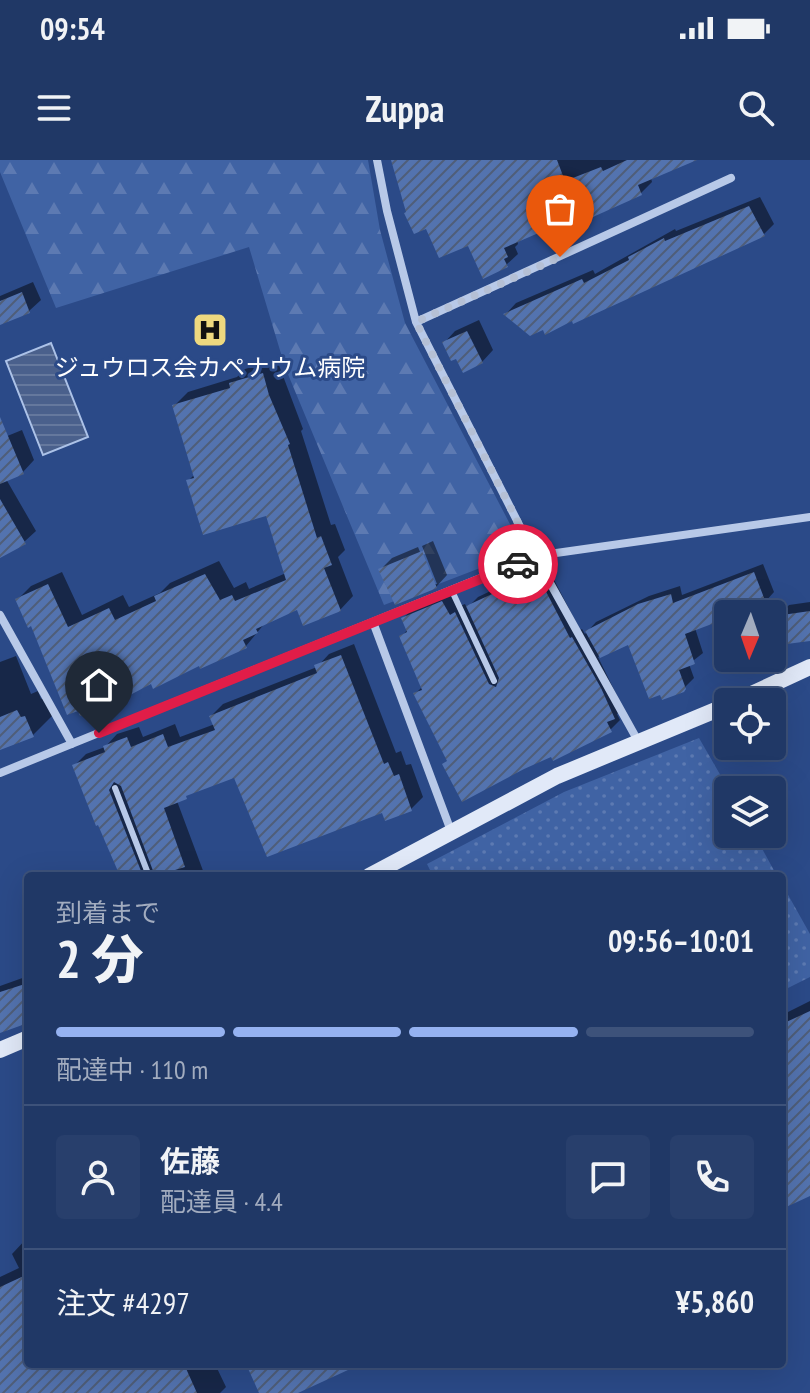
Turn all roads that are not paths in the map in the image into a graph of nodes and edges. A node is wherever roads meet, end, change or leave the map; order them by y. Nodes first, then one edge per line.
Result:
1 (377, 160) edge
2 (731, 178) dead end
3 (416, 322) junction
4 (810, 517) edge
5 (535, 556) junction
6 (452, 591) junction
7 (0, 615) edge
8 (373, 622) junction
9 (810, 667) edge
10 (494, 681) dead end
11 (764, 688) edge
12 (714, 711) edge
13 (638, 741) junction
14 (72, 744) junction
15 (0, 773) edge
16 (115, 788) dead end
17 (451, 831) junction
18 (147, 872) edge
19 (376, 872) edge
20 (24, 1040) edge
21 (0, 1050) edge

1 - 3 street
2 - 3 street
3 - 5 street
4 - 5 street
5 - 6 street
5 - 13 street
6 - 8 street
6 - 10 lane
7 - 14 street
8 - 14 street
8 - 17 street
9 - 11 street
12 - 13 street
13 - 17 street
14 - 15 street
16 - 18 lane
17 - 19 street
20 - 21 street

